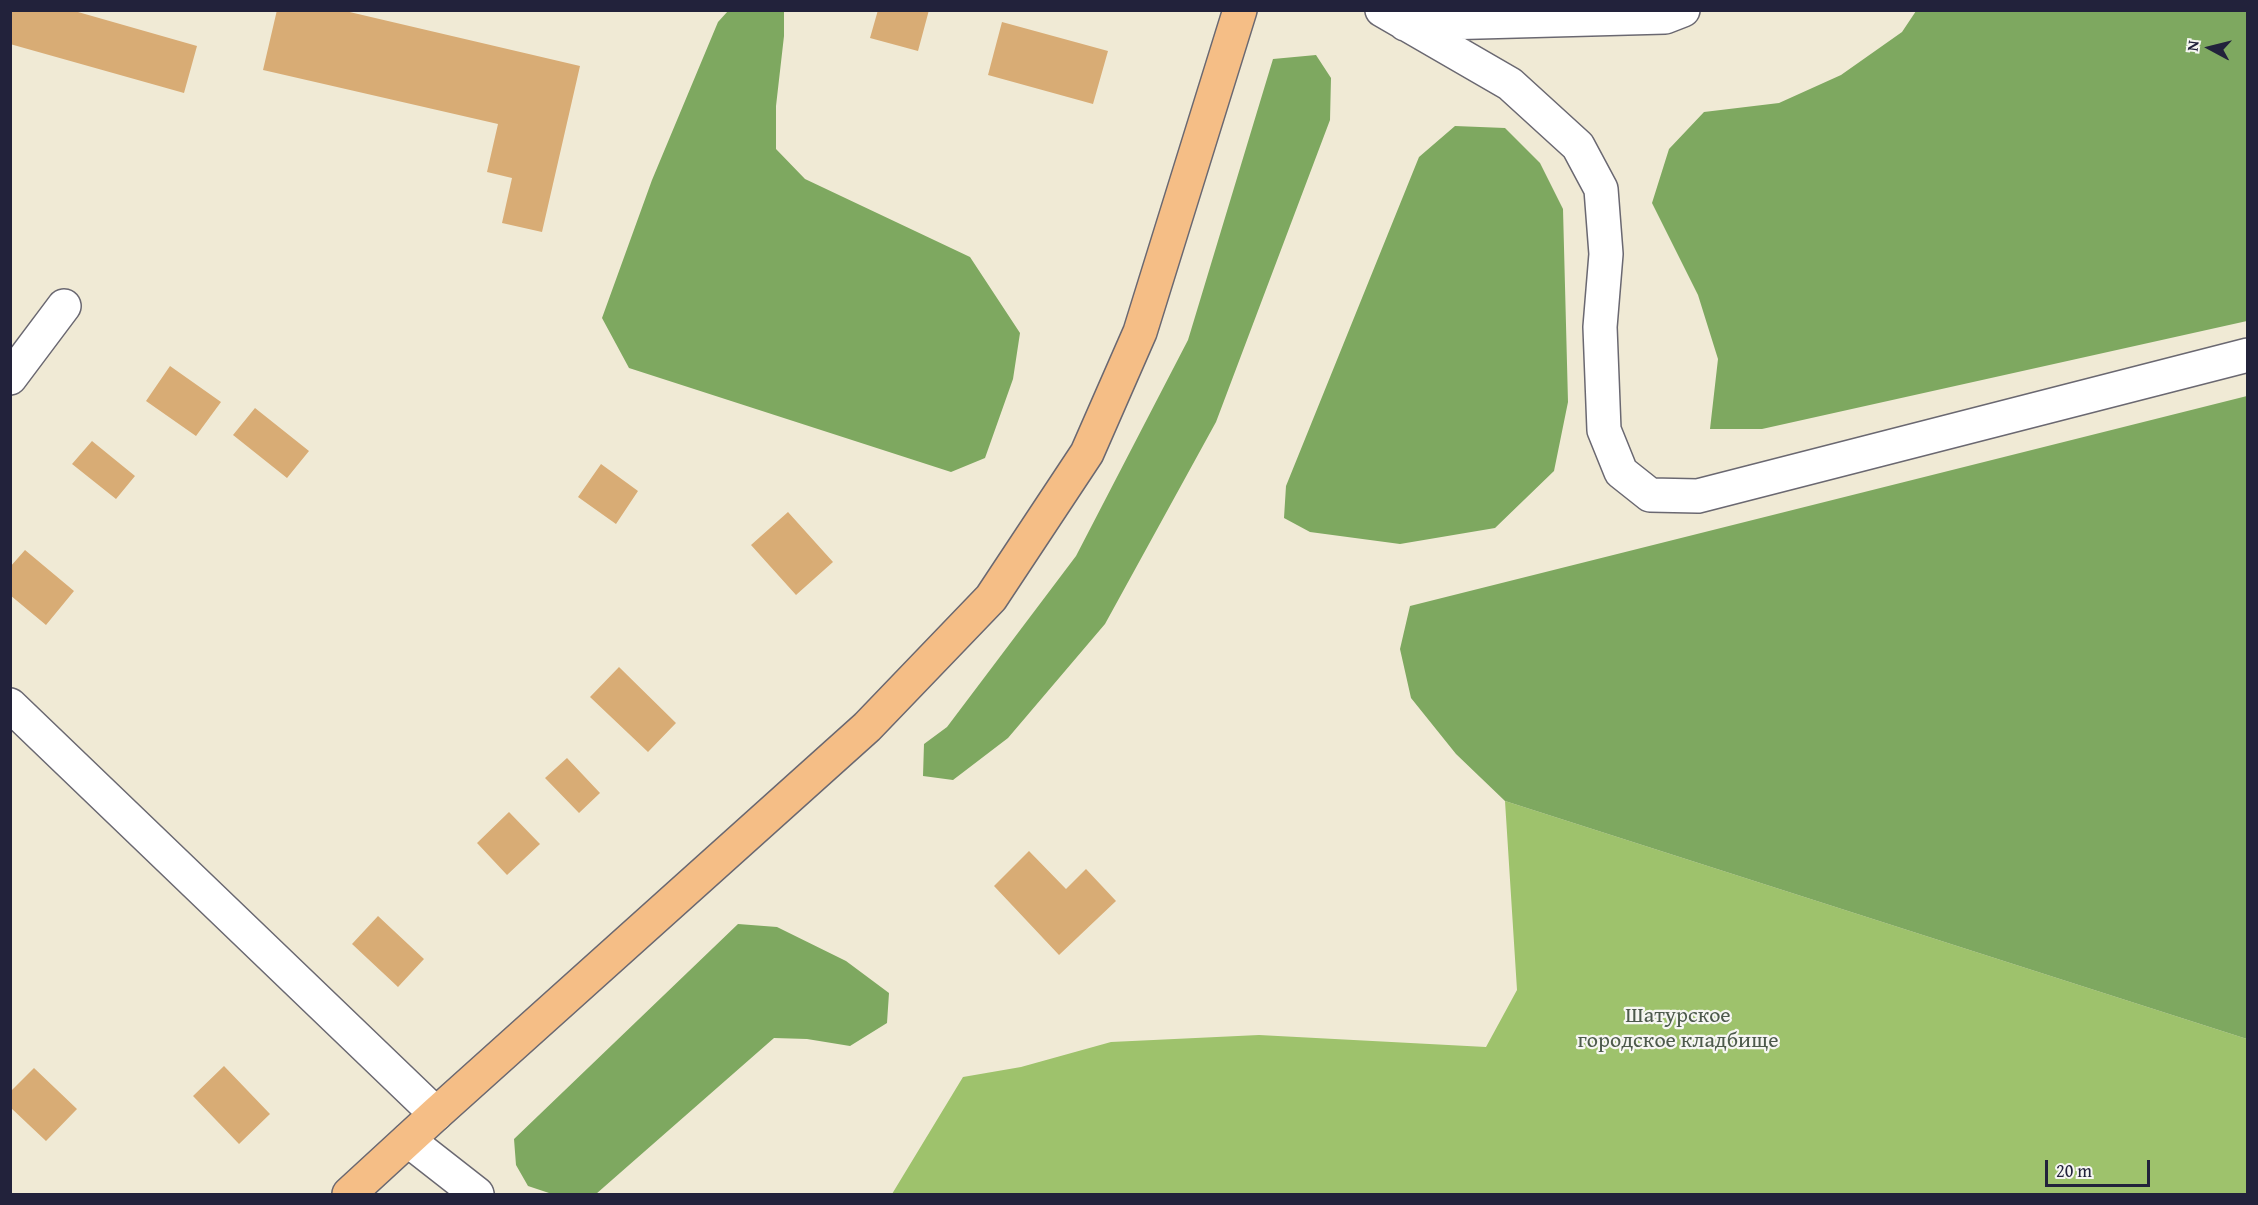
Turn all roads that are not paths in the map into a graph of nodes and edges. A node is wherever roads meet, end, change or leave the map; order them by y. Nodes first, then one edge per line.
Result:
1 (1240, 10) edge
2 (1683, 10) edge
3 (1394, 17) edge
4 (64, 306) dead end
5 (2247, 355) edge
6 (10, 378) edge
7 (10, 705) edge
8 (436, 1114) junction
9 (408, 1140) junction
10 (349, 1194) edge
11 (477, 1194) edge

1 - 8 main road
2 - 3 street
3 - 5 street
4 - 6 street
7 - 8 street
8 - 9 main road
9 - 10 main road
9 - 11 street

